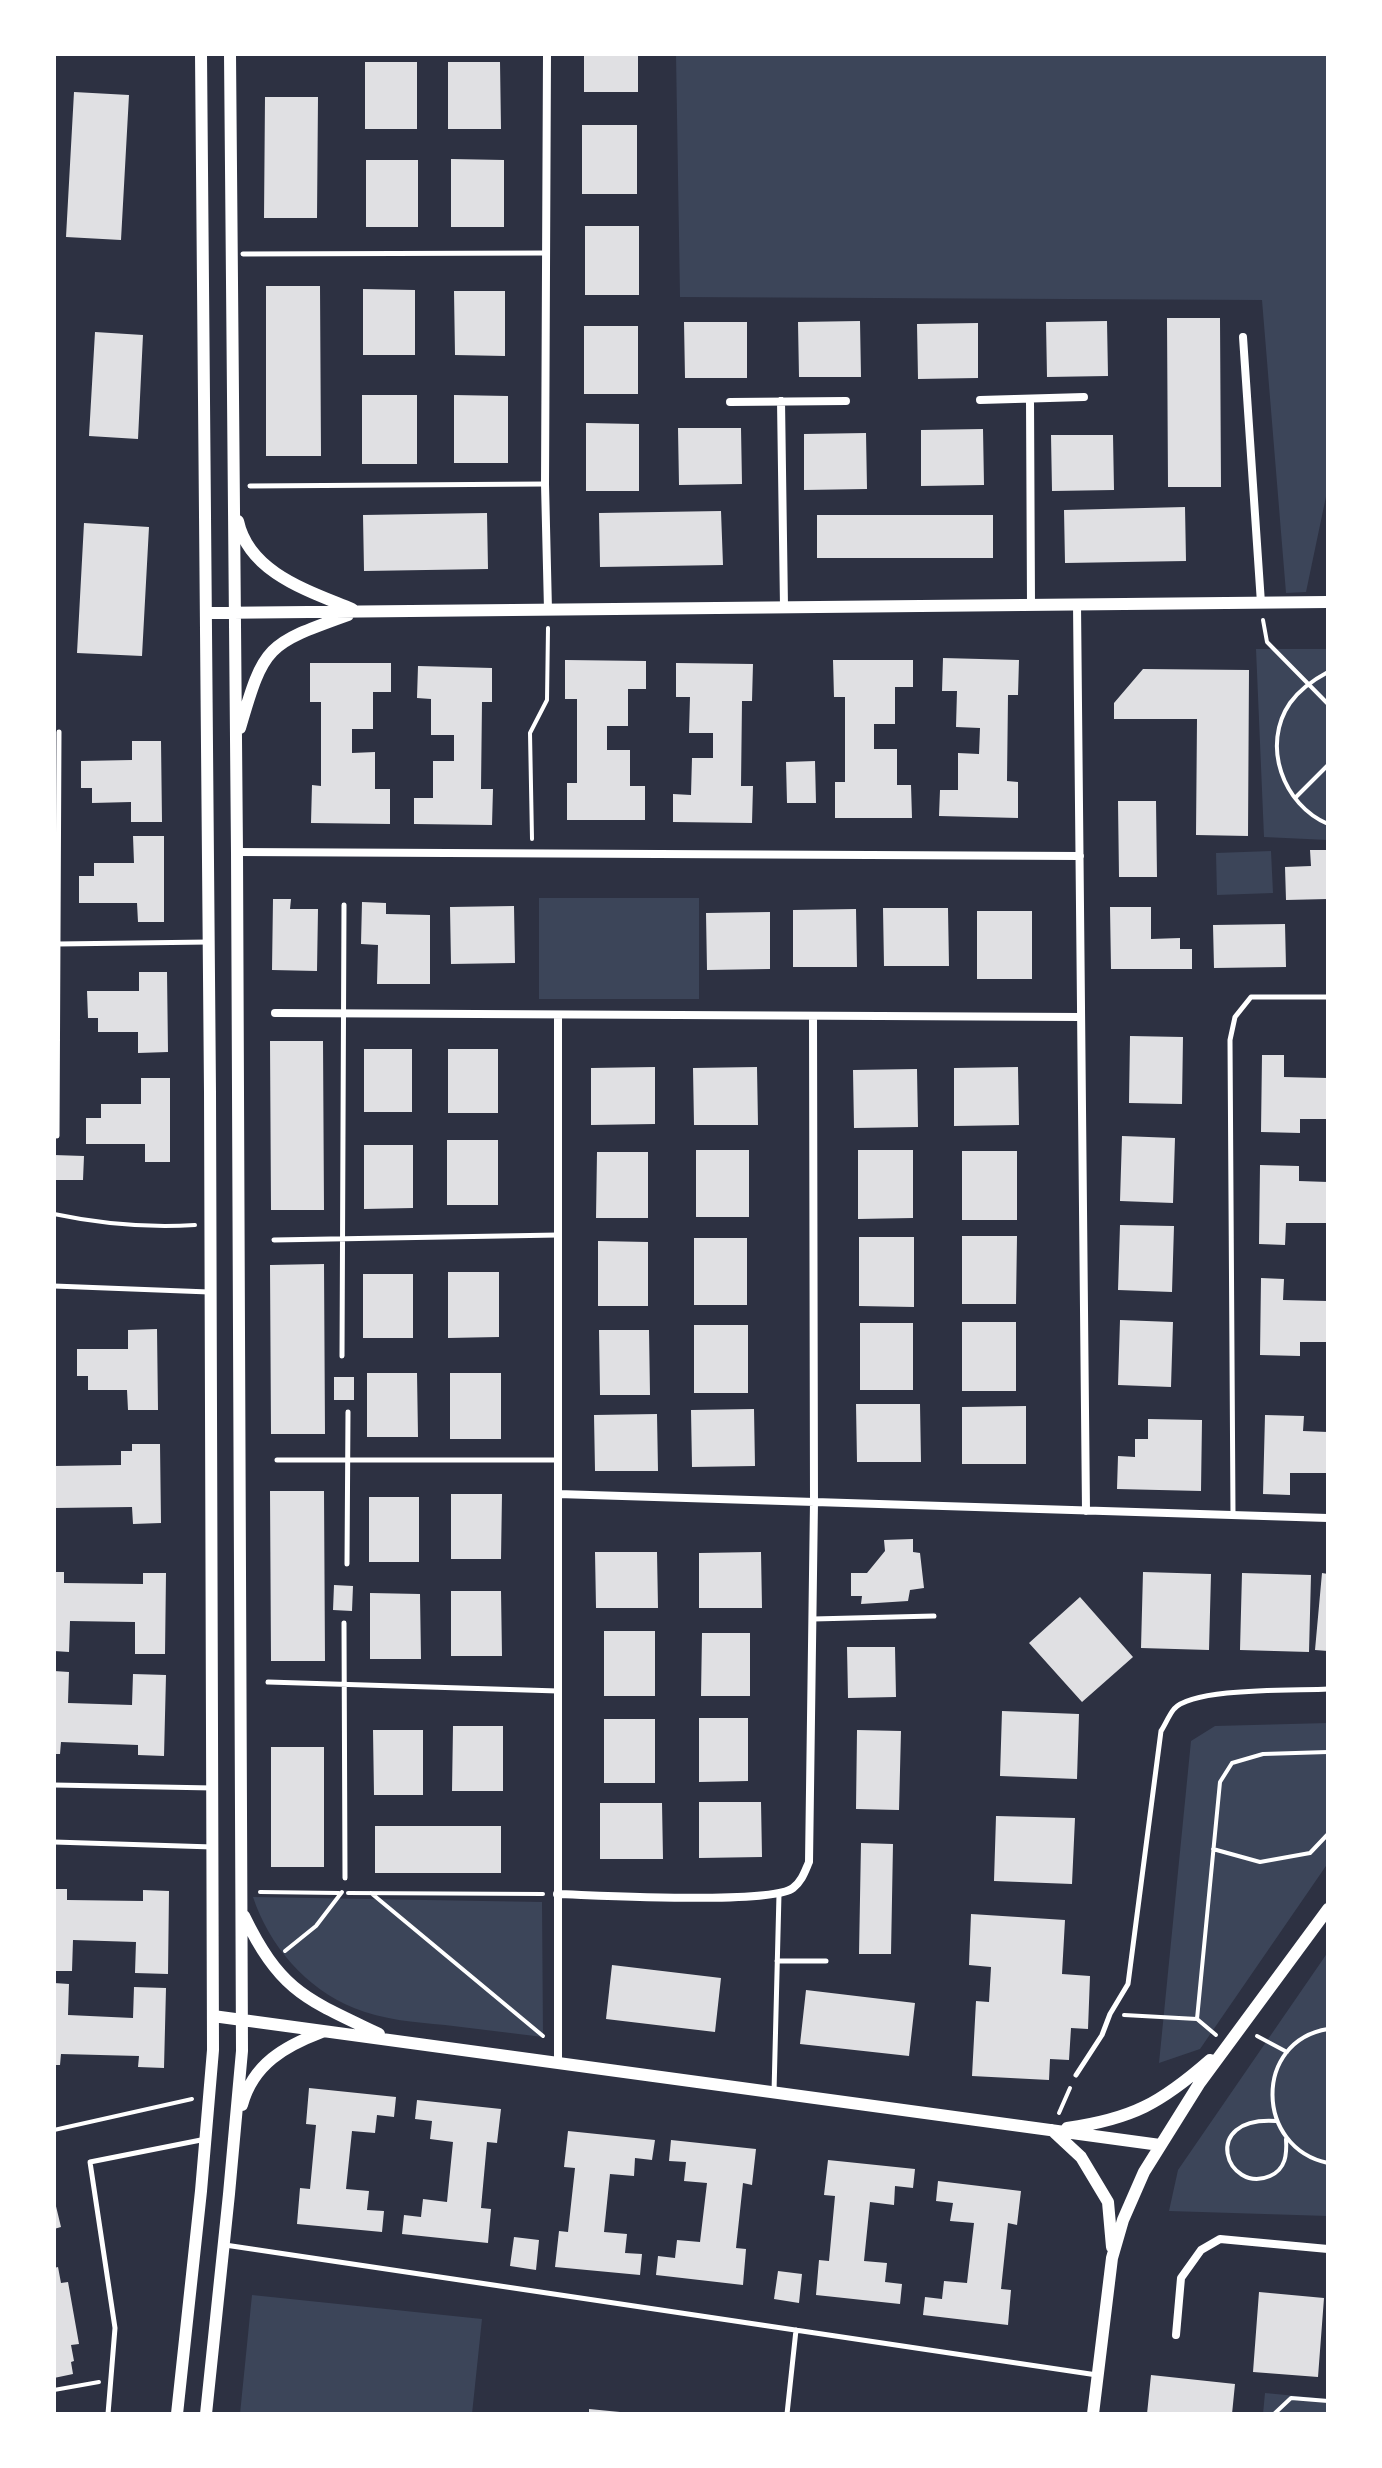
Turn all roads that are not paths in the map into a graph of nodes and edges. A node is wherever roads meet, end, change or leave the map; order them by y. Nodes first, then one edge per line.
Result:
1 (201, 54) edge
2 (230, 54) edge
3 (547, 54) edge
4 (547, 253) junction
5 (243, 254) dead end
6 (1243, 337) dead end
7 (1084, 397) dead end
8 (1030, 399) junction
9 (980, 400) dead end
10 (781, 401) junction
11 (846, 401) dead end
12 (730, 402) dead end
13 (545, 484) junction
14 (250, 486) dead end
15 (234, 501) junction
16 (1328, 602) edge
17 (1261, 603) junction
18 (1077, 604) junction
19 (1031, 605) junction
20 (784, 607) junction
21 (548, 610) junction
22 (358, 612) junction
23 (207, 613) junction
24 (235, 613) junction
25 (59, 732) dead end
26 (236, 741) junction
27 (237, 852) junction
28 (1080, 856) junction
29 (344, 905) dead end
30 (209, 942) junction
31 (58, 944) junction
32 (1328, 997) edge
33 (275, 1013) dead end
34 (343, 1014) junction
35 (558, 1015) junction
36 (813, 1016) junction
37 (1081, 1017) junction
38 (57, 1136) dead end
39 (558, 1235) junction
40 (342, 1238) junction
41 (274, 1240) dead end
42 (54, 1286) edge
43 (211, 1292) junction
44 (342, 1356) dead end
45 (348, 1412) dead end
46 (277, 1460) dead end
47 (348, 1460) junction
48 (558, 1460) junction
49 (558, 1494) junction
50 (814, 1502) junction
51 (1086, 1511) junction
52 (1233, 1515) junction
53 (1328, 1518) edge
54 (347, 1564) dead end
55 (934, 1616) dead end
56 (813, 1619) junction
57 (344, 1623) dead end
58 (268, 1682) dead end
59 (345, 1684) junction
60 (1328, 1689) edge
61 (558, 1691) junction
62 (54, 1785) edge
63 (213, 1788) junction
64 (54, 1842) edge
65 (213, 1847) junction
66 (345, 1878) road end
67 (557, 1894) junction
68 (779, 1894) junction
69 (242, 1896) junction
70 (1328, 1909) edge
71 (777, 1961) junction
72 (826, 1961) dead end
73 (213, 2016) junction
74 (242, 2020) junction
75 (324, 2031) junction
76 (393, 2040) junction
77 (1227, 2045) junction
78 (558, 2063) junction
79 (1076, 2075) road end
80 (774, 2092) junction
81 (236, 2127) junction
82 (1052, 2130) junction
83 (207, 2138) junction
84 (1160, 2145) junction
85 (224, 2244) junction
86 (1328, 2249) edge
87 (1112, 2258) junction
88 (796, 2330) junction
89 (1176, 2335) dead end
90 (1098, 2375) junction
91 (108, 2414) edge
92 (177, 2414) edge
93 (206, 2414) edge
94 (787, 2414) edge
95 (1093, 2414) edge

1 - 23 street
2 - 15 street
3 - 4 street
4 - 5 lane
4 - 13 street
6 - 17 street
7 - 8 street
8 - 9 street
8 - 19 street
10 - 11 street
10 - 12 street
10 - 20 street
13 - 14 lane
13 - 21 street
15 - 22 street
15 - 24 street
16 - 17 street
17 - 18 street
18 - 19 street
18 - 28 street
19 - 20 street
20 - 21 street
21 - 22 street
22 - 24 street
22 - 26 street
23 - 24 street
23 - 30 street
24 - 26 street
25 - 31 lane
26 - 27 street
27 - 28 street
27 - 69 street
28 - 37 street
29 - 34 lane
30 - 31 lane
30 - 43 street
31 - 38 lane
32 - 52 lane
33 - 34 street
34 - 35 street
34 - 40 lane
35 - 36 street
35 - 39 street
36 - 37 street
36 - 50 street
37 - 51 street
39 - 40 lane
39 - 48 street
40 - 41 lane
40 - 44 lane
42 - 43 lane
43 - 63 street
45 - 47 lane
46 - 47 lane
47 - 48 lane
47 - 54 lane
48 - 49 street
49 - 50 street
49 - 61 street
50 - 51 street
50 - 56 street
51 - 52 street
52 - 53 street
55 - 56 lane
56 - 68 street
57 - 59 lane
58 - 59 lane
59 - 61 lane
59 - 66 lane
60 - 79 lane
61 - 67 street
62 - 63 lane
63 - 65 street
64 - 65 lane
65 - 73 street
67 - 68 street
67 - 78 street
68 - 71 lane
69 - 74 street
69 - 76 street
70 - 77 street
71 - 72 lane
71 - 80 lane
73 - 74 street
73 - 83 street
74 - 75 street
74 - 81 street
75 - 76 street
75 - 81 street
76 - 78 street
77 - 82 street
77 - 84 street
78 - 80 street
80 - 82 street
81 - 85 street
82 - 84 street
82 - 87 street
83 - 91 lane
83 - 92 street
84 - 87 street
85 - 88 lane
85 - 93 street
86 - 89 street
87 - 90 street
88 - 90 lane
88 - 94 lane
90 - 95 street

